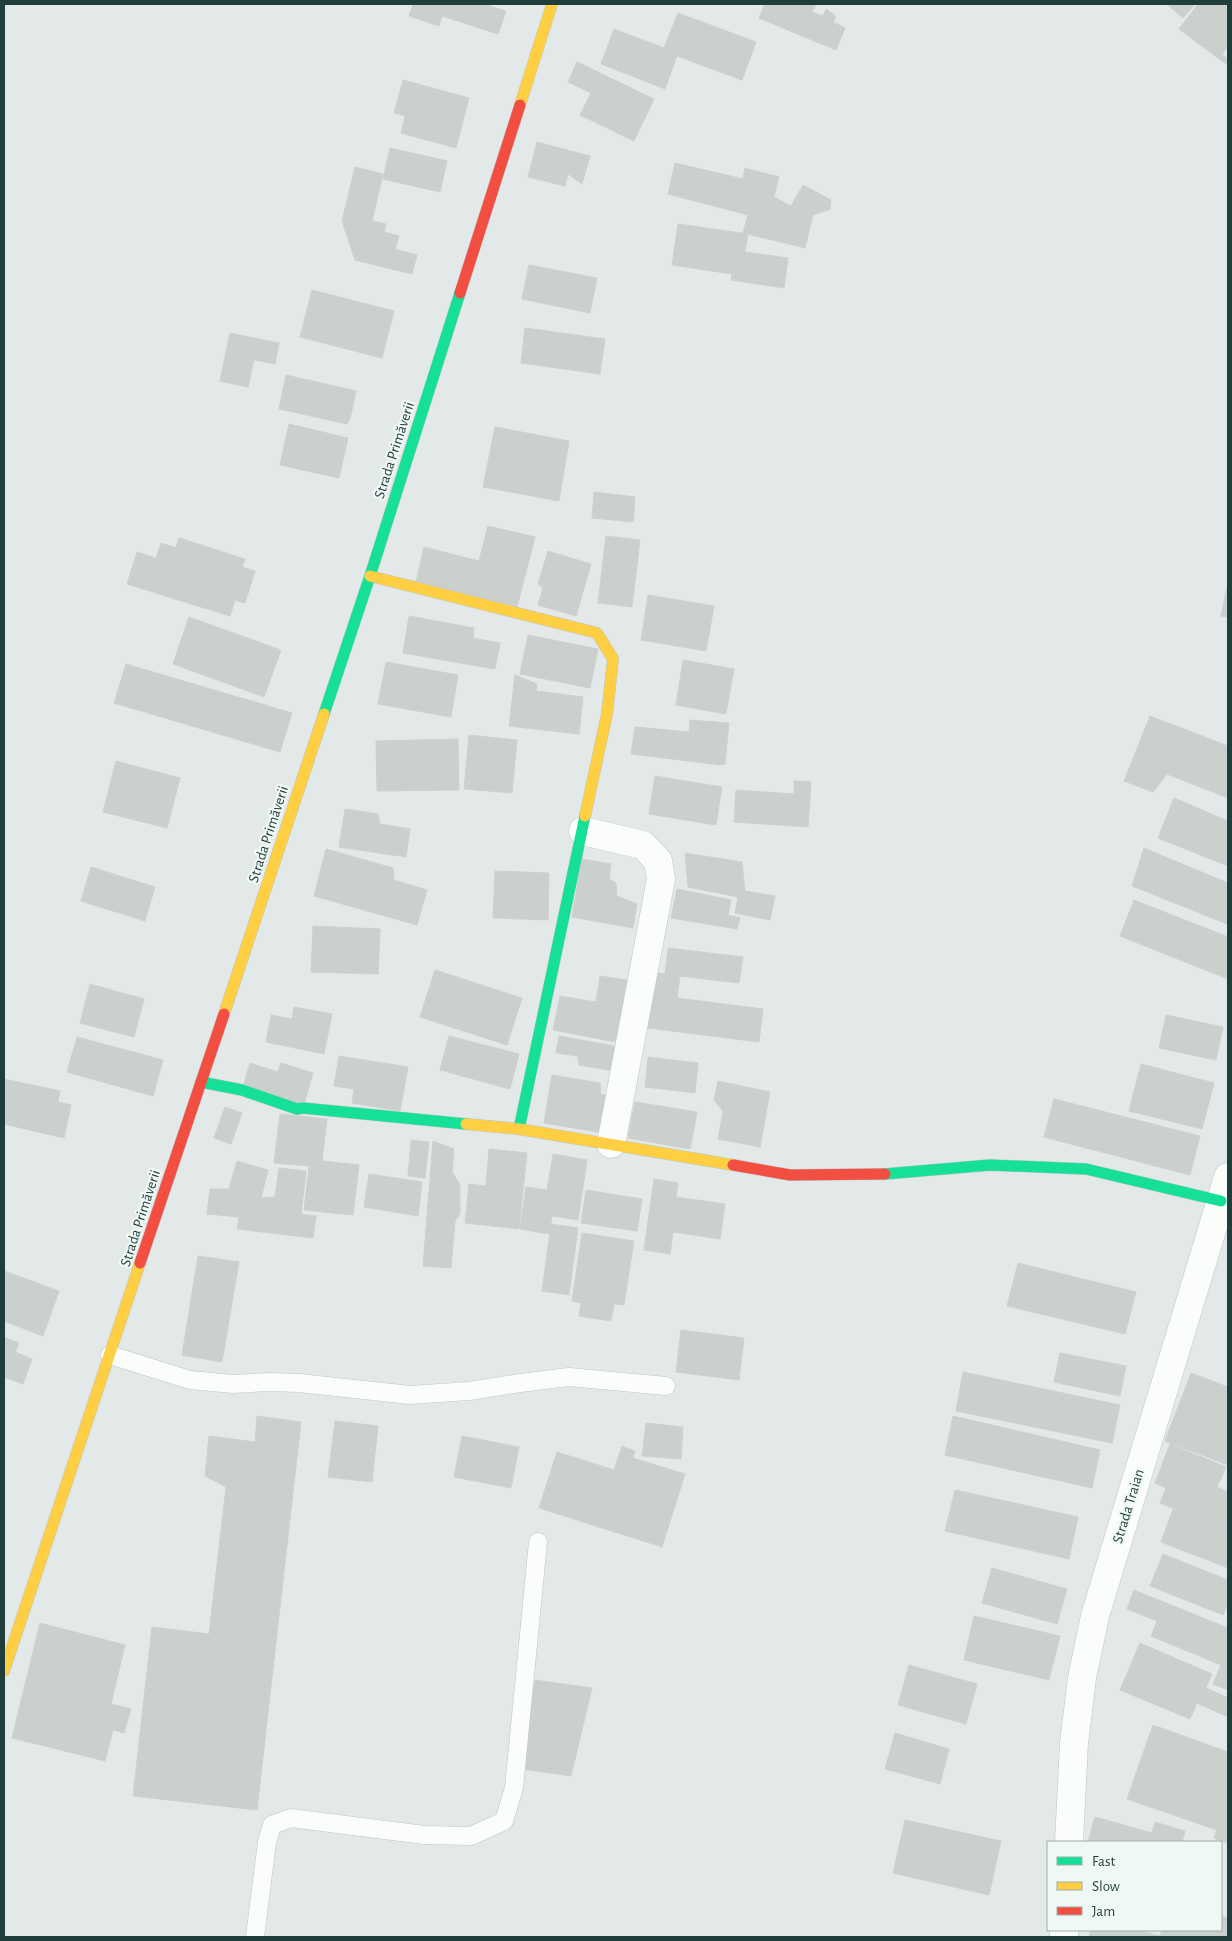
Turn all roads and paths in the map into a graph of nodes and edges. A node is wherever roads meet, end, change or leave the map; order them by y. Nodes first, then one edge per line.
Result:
1 (552, 4) edge
2 (370, 576) junction
3 (582, 831) junction
4 (201, 1082) junction
5 (519, 1129) junction
6 (611, 1144) junction
7 (1225, 1189) edge
8 (110, 1355) junction
9 (666, 1386) dead end
10 (538, 1542) dead end
11 (4, 1671) edge
12 (1069, 1841) edge
13 (255, 1937) edge

1 - 2 street, Strada Primăverii
2 - 3 street
2 - 4 street, Strada Primăverii
3 - 5 street
3 - 6 street
4 - 5 street
4 - 8 street, Strada Primăverii
5 - 6 street
6 - 7 street
7 - 12 street, Strada Traian
8 - 9 lane
8 - 11 street, Strada Primăverii
10 - 13 lane

